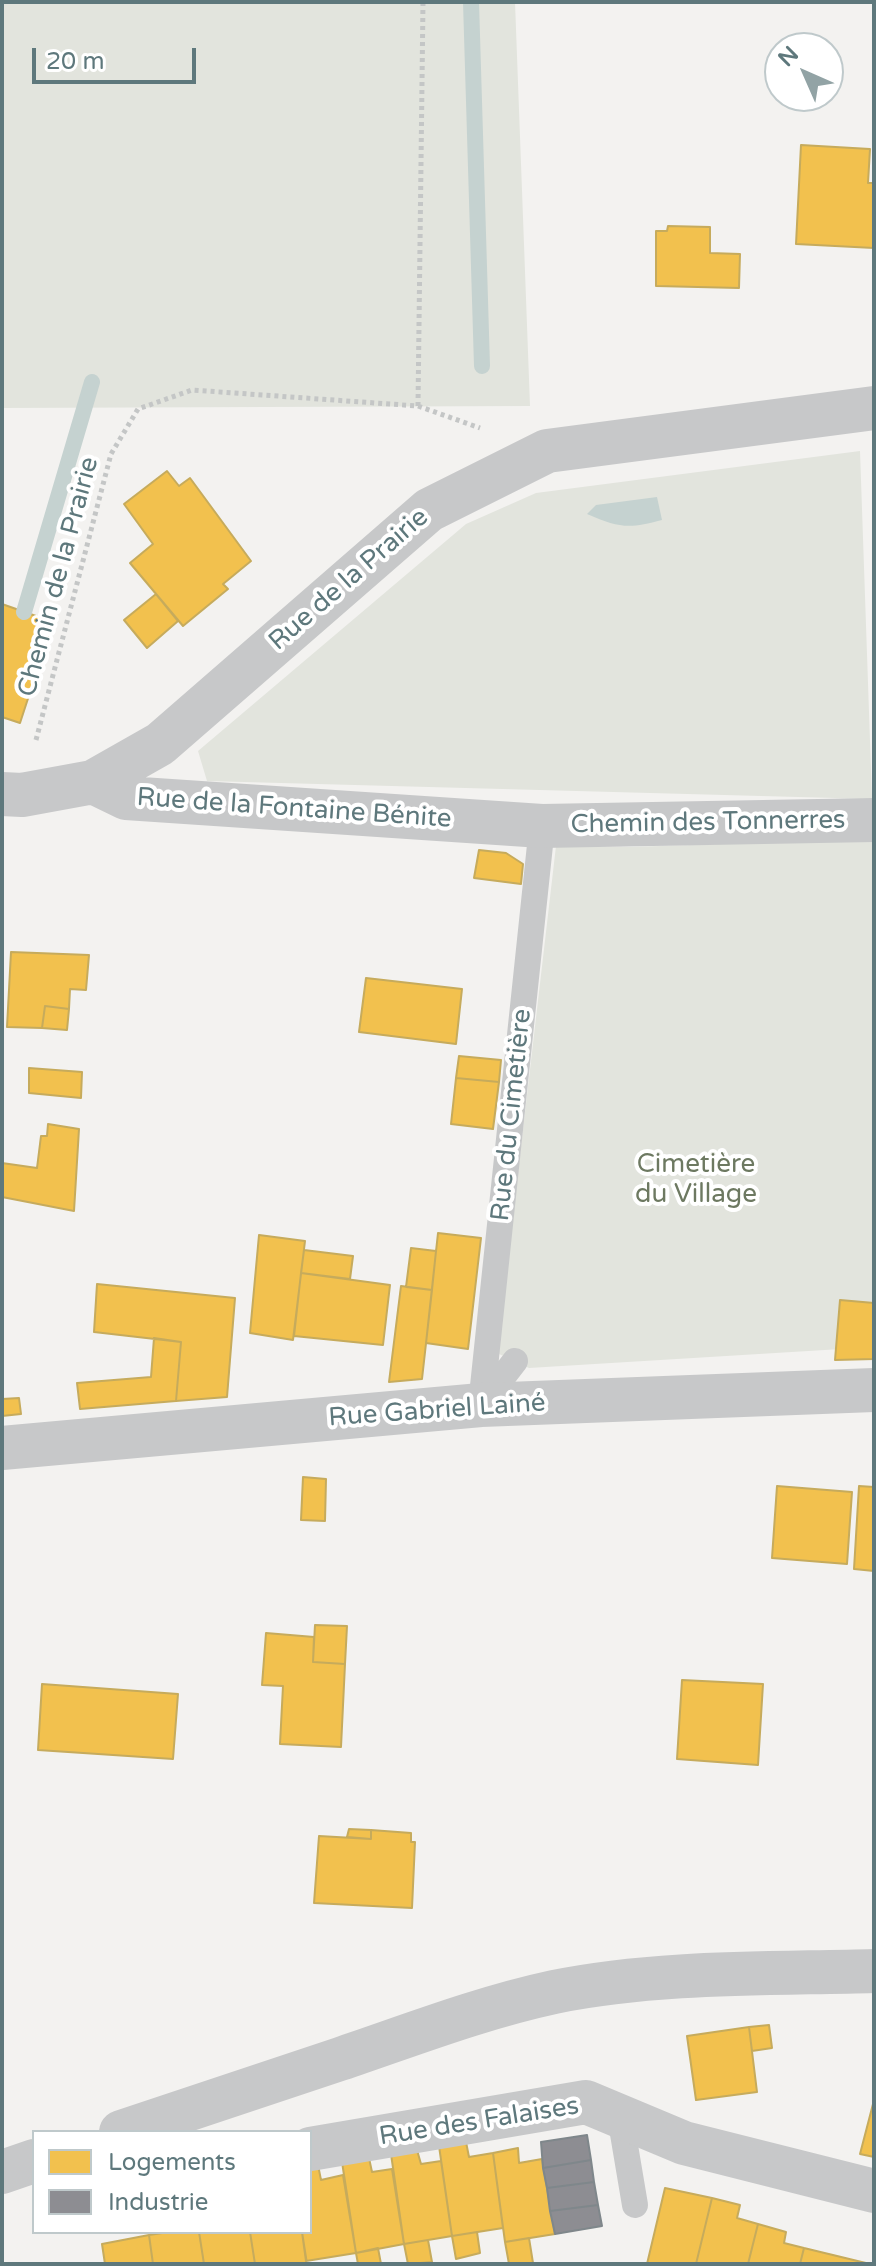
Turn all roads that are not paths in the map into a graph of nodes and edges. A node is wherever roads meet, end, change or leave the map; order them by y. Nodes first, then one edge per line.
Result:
1 (874, 408) edge
2 (93, 782) junction
3 (12, 794) edge
4 (874, 820) edge
5 (542, 826) junction
6 (515, 1361) dead end
7 (874, 1390) edge
8 (481, 1405) junction
9 (2, 1448) edge
10 (874, 1971) edge
11 (620, 2116) junction
12 (127, 2130) edge
13 (312, 2149) edge
14 (32, 2162) edge
15 (2, 2172) edge
16 (874, 2191) edge
17 (635, 2205) dead end

1 - 2 street, Rue de la Prairie
2 - 3 street
2 - 5 street, Rue de la Fontaine Bénite
4 - 5 street, Chemin des Tonnerres
5 - 8 lane, Rue du Cimetière
6 - 8 lane
7 - 8 street, Rue Gabriel Lainé
8 - 9 street, Rue Gabriel Lainé
10 - 12 street
11 - 13 street, Rue des Falaises
11 - 16 street, Rue des Falaises
11 - 17 lane
14 - 15 street

